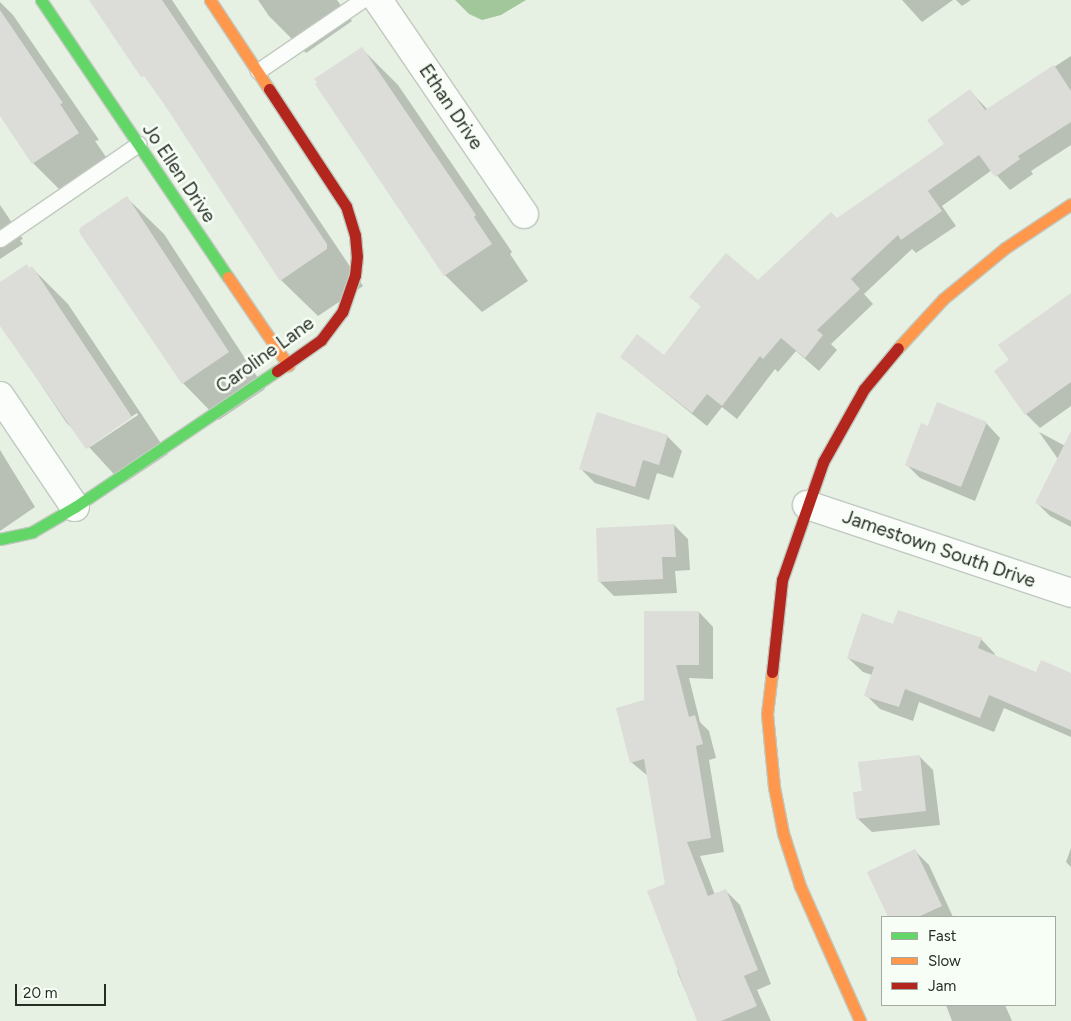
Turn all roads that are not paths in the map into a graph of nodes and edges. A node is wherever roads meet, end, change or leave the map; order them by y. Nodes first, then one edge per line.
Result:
1 (41, 0) edge
2 (210, 0) edge
3 (362, 0) edge
4 (378, 0) edge
5 (258, 71) junction
6 (138, 144) junction
7 (1071, 204) edge
8 (524, 214) dead end
9 (0, 239) edge
10 (288, 365) junction
11 (0, 396) edge
12 (806, 504) junction
13 (75, 507) junction
14 (0, 539) edge
15 (1071, 593) edge
16 (860, 1021) edge

1 - 6 street, Jo Ellen Drive
2 - 5 street, Caroline Lane
3 - 5 lane
4 - 8 street, Ethan Drive
5 - 10 street, Caroline Lane
6 - 9 lane
6 - 10 street, Jo Ellen Drive
7 - 12 street
10 - 13 street, Caroline Lane
11 - 13 street
12 - 15 street, Jamestown South Drive
12 - 16 street
13 - 14 street, Caroline Lane

